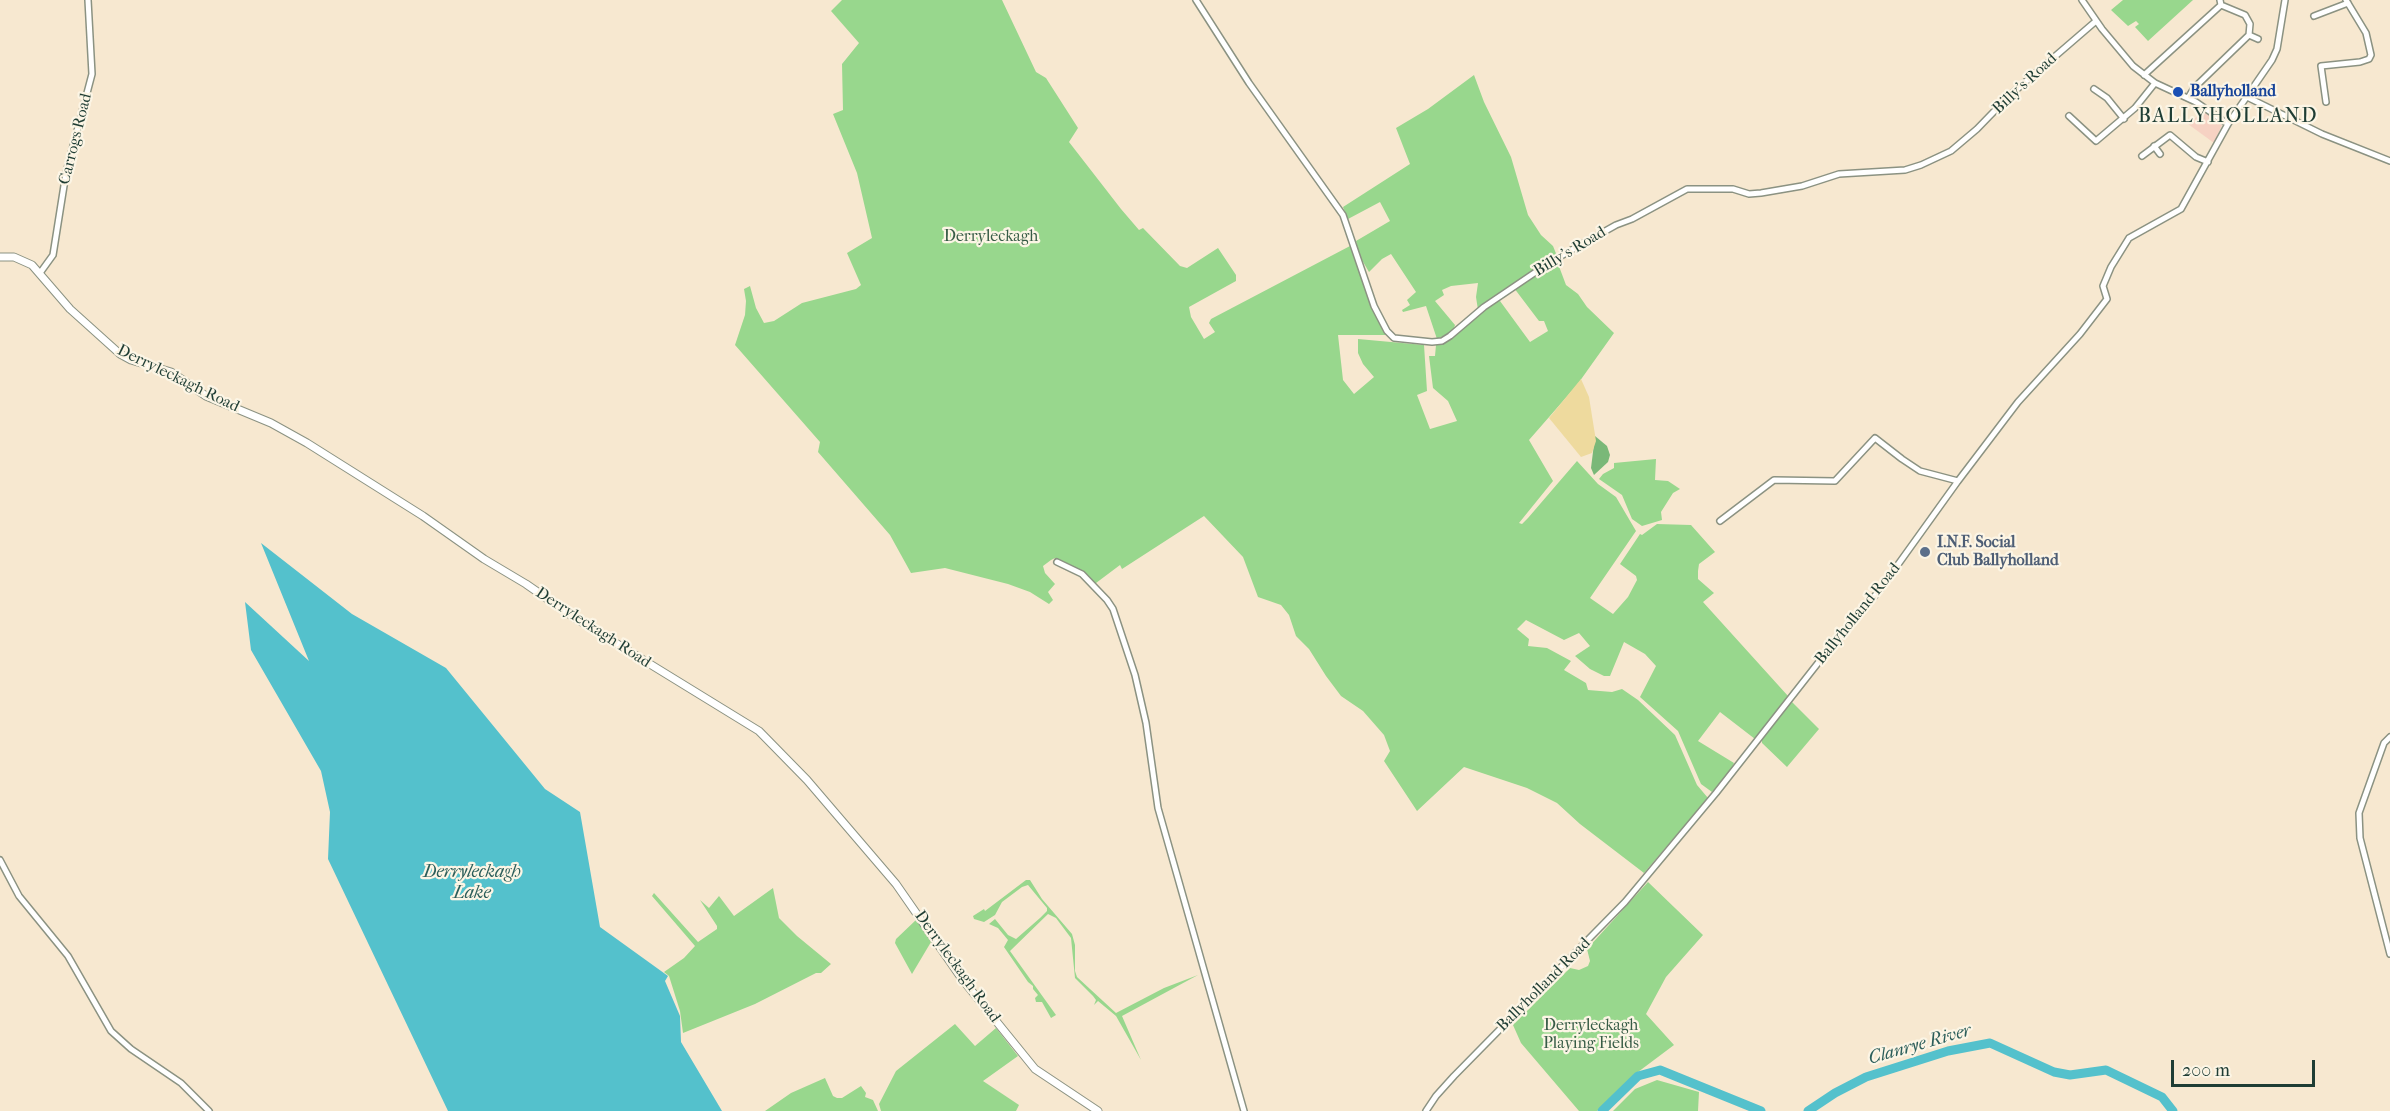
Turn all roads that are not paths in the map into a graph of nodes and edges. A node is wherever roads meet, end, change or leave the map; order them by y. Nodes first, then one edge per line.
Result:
1 (88, 0) edge
2 (1196, 0) edge
3 (2082, 0) edge
4 (2285, 0) edge
5 (2347, 1) edge
6 (2220, 2) edge
7 (2314, 16) dead end
8 (2096, 21) junction
9 (2249, 35) junction
10 (2258, 39) dead end
11 (2144, 75) junction
12 (2155, 83) junction
13 (2094, 89) dead end
14 (2247, 97) junction
15 (2188, 98) junction
16 (2326, 102) dead end
17 (2068, 116) dead end
18 (2124, 119) junction
19 (2228, 124) junction
20 (2154, 146) junction
21 (2160, 154) dead end
22 (2142, 156) dead end
23 (2390, 161) edge
24 (2208, 162) junction
25 (0, 257) edge
26 (40, 273) junction
27 (1958, 481) junction
28 (1720, 521) dead end
29 (1057, 562) dead end
30 (2390, 737) edge
31 (0, 860) edge
32 (2390, 954) edge
33 (209, 1111) edge
34 (1098, 1111) edge
35 (1244, 1111) edge
36 (1426, 1111) edge

1 - 26 street, Carrogs Road
2 - 8 street, Billy's Road
3 - 8 street
4 - 14 street, Ballyholland Road
5 - 7 street
5 - 16 street
6 - 9 street
6 - 11 street
8 - 11 street
9 - 10 street
9 - 15 street
11 - 12 street
12 - 15 street
12 - 18 street
13 - 18 street
14 - 19 street, Ballyholland Road
14 - 23 street
15 - 19 street
17 - 18 street
19 - 24 street, Ballyholland Road
20 - 21 street
20 - 22 street
20 - 24 street
24 - 27 street, Ballyholland Road
25 - 26 street, Derryleckagh Road
26 - 34 street, Derryleckagh Road
27 - 28 street
27 - 36 street, Ballyholland Road
29 - 35 street
30 - 32 street
31 - 33 street

